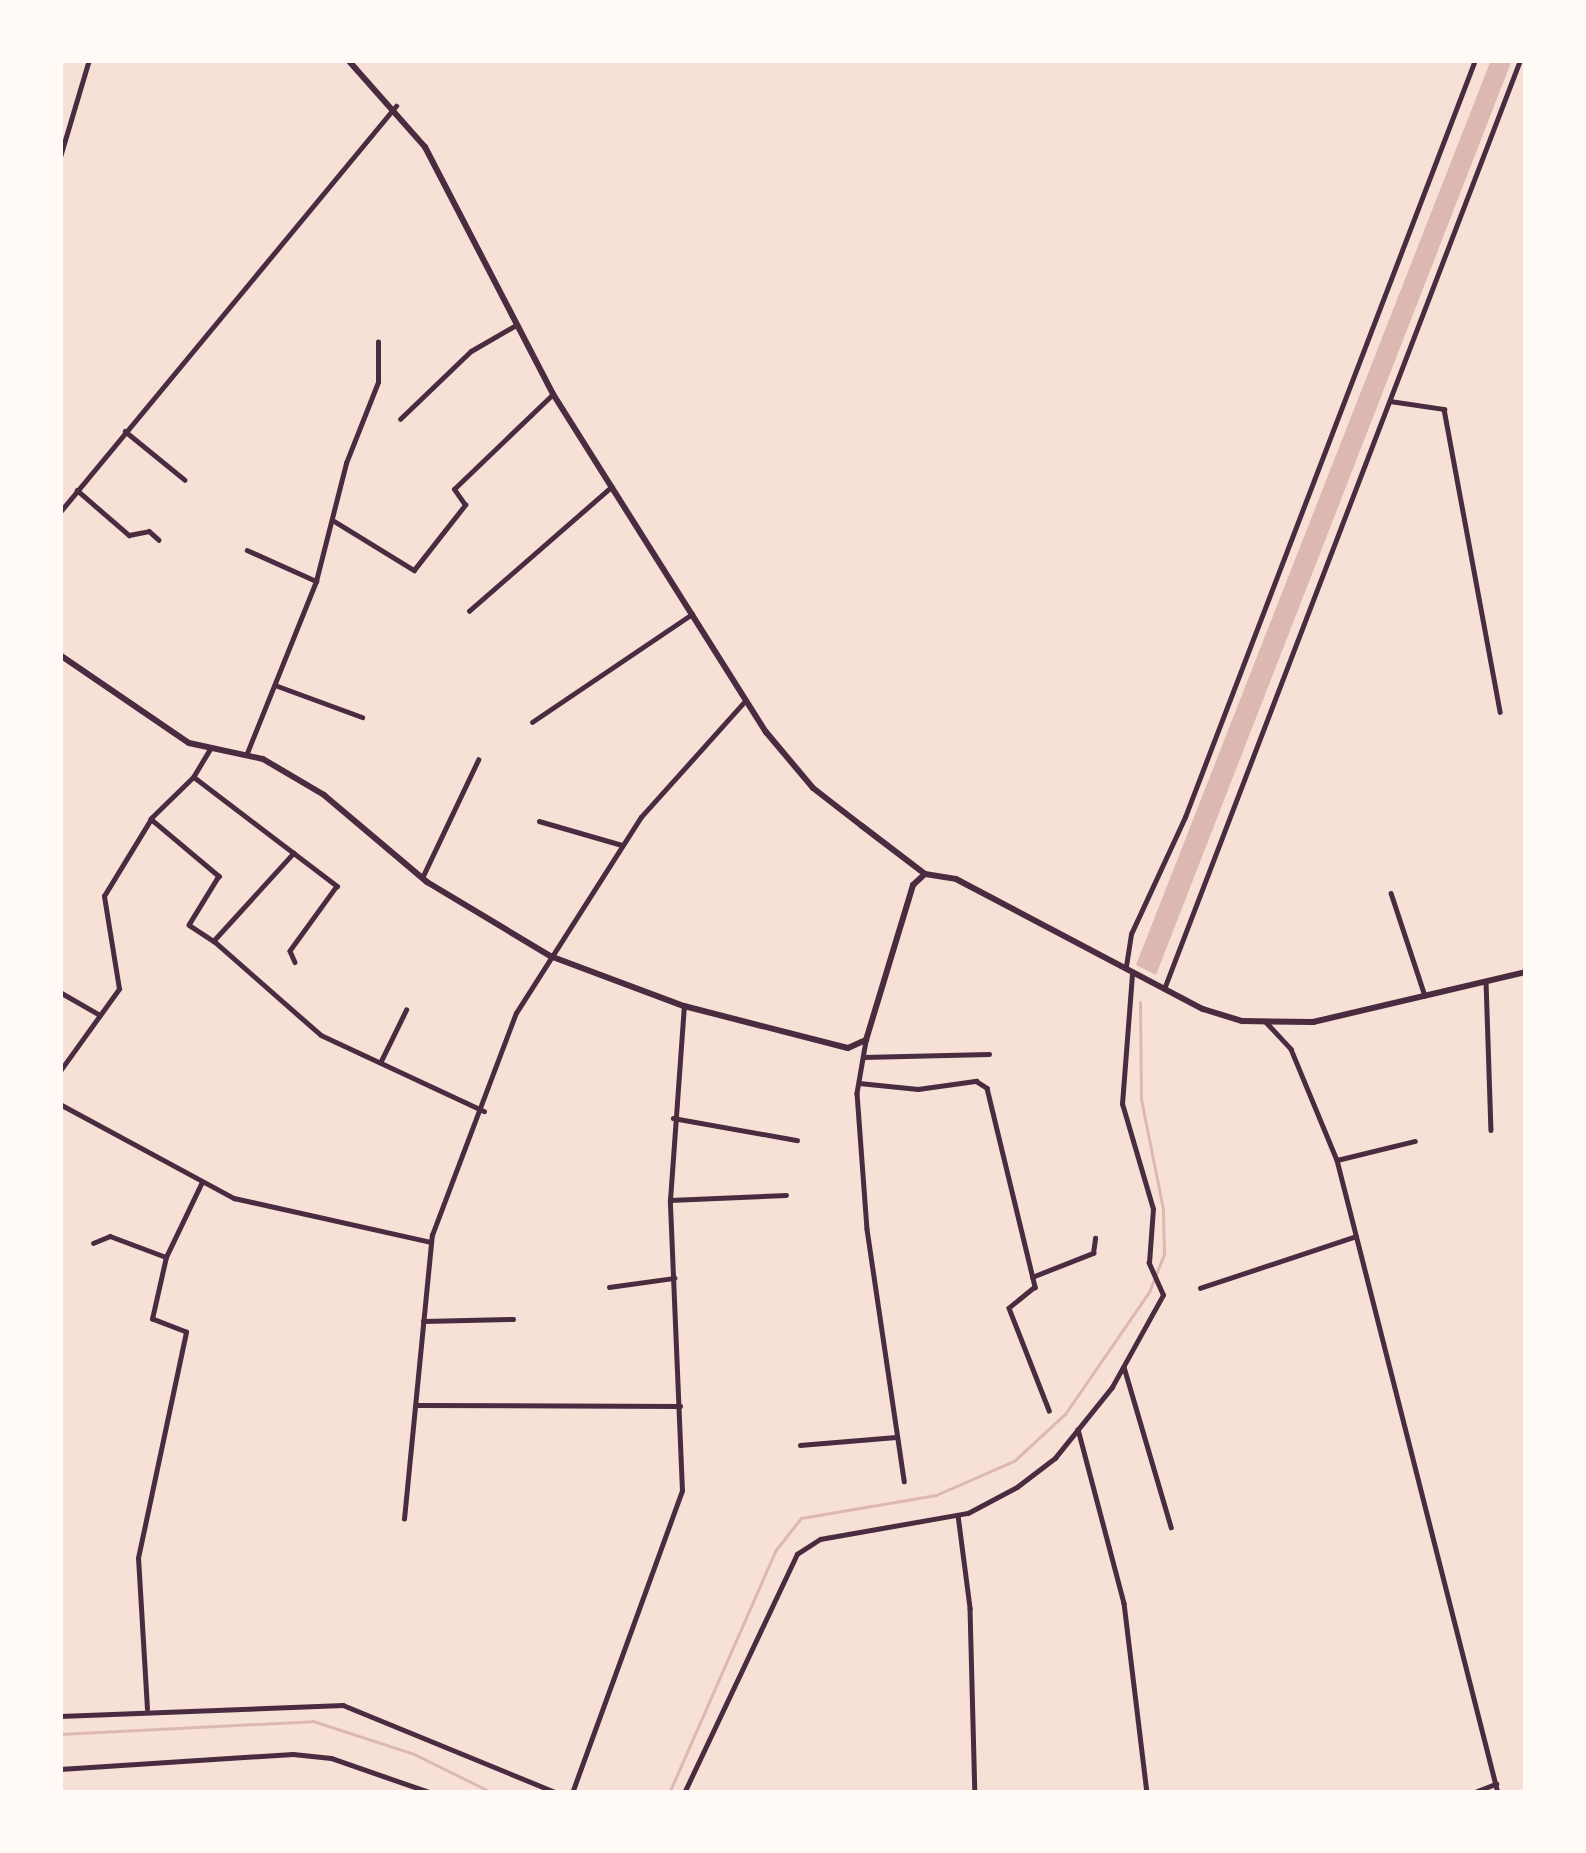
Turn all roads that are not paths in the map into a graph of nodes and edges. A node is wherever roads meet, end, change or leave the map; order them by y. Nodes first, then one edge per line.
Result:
1 (89, 60) edge
2 (348, 60) edge
3 (1475, 60) edge
4 (1520, 60) edge
5 (396, 106) junction
6 (60, 157) edge
7 (516, 325) junction
8 (378, 342) dead end
9 (553, 394) junction
10 (1390, 401) junction
11 (400, 419) dead end
12 (125, 431) junction
13 (185, 480) dead end
14 (611, 488) junction
15 (77, 490) junction
16 (60, 512) edge
17 (333, 520) junction
18 (159, 540) dead end
19 (247, 550) dead end
20 (316, 581) junction
21 (469, 611) dead end
22 (692, 614) junction
23 (60, 655) edge
24 (275, 685) junction
25 (745, 700) junction
26 (1500, 712) dead end
27 (362, 716) dead end
28 (532, 722) dead end
29 (210, 750) junction
30 (247, 753) junction
31 (478, 760) dead end
32 (194, 777) junction
33 (151, 819) junction
34 (539, 821) dead end
35 (622, 845) junction
36 (294, 853) junction
37 (925, 874) junction
38 (422, 878) junction
39 (1391, 893) dead end
40 (214, 941) junction
41 (550, 956) junction
42 (295, 962) dead end
43 (1129, 971) junction
44 (1526, 972) edge
45 (1486, 981) junction
46 (1164, 989) junction
47 (60, 992) edge
48 (1425, 996) junction
49 (684, 1006) junction
50 (406, 1010) dead end
51 (100, 1015) junction
52 (1267, 1022) junction
53 (866, 1040) junction
54 (989, 1054) dead end
55 (863, 1057) junction
56 (381, 1061) junction
57 (60, 1071) edge
58 (859, 1083) junction
59 (60, 1104) edge
60 (484, 1111) junction
61 (673, 1118) junction
62 (1491, 1130) dead end
63 (797, 1139) dead end
64 (1415, 1141) dead end
65 (1337, 1160) junction
66 (202, 1182) junction
67 (786, 1195) dead end
68 (670, 1201) junction
69 (1356, 1236) junction
70 (1095, 1238) dead end
71 (431, 1242) junction
72 (93, 1243) dead end
73 (166, 1257) junction
74 (1032, 1277) junction
75 (674, 1278) junction
76 (609, 1287) dead end
77 (1201, 1288) dead end
78 (513, 1319) dead end
79 (423, 1321) junction
80 (1124, 1367) junction
81 (416, 1405) junction
82 (681, 1406) junction
83 (1049, 1410) dead end
84 (1078, 1429) junction
85 (896, 1437) junction
86 (800, 1445) dead end
87 (904, 1481) dead end
88 (958, 1515) junction
89 (404, 1519) dead end
90 (1171, 1527) dead end
91 (147, 1709) junction
92 (60, 1716) edge
93 (60, 1768) edge
94 (1496, 1784) junction
95 (432, 1793) edge
96 (558, 1793) edge
97 (572, 1793) edge
98 (684, 1793) edge
99 (975, 1793) edge
100 (1147, 1793) edge
101 (1472, 1793) edge
102 (1498, 1793) edge

1 - 6 street
2 - 5 street
3 - 43 street
4 - 10 street
5 - 7 street
5 - 12 street
7 - 9 street
7 - 11 street
8 - 17 street
9 - 14 street
9 - 17 street
10 - 26 street
10 - 46 street
12 - 13 street
12 - 15 street
14 - 21 street
14 - 22 street
15 - 16 street
15 - 18 street
17 - 20 street
19 - 20 street
20 - 24 street
22 - 25 street
22 - 28 street
23 - 29 street
24 - 27 street
24 - 30 street
25 - 35 street
25 - 37 street
29 - 30 street
29 - 32 street
30 - 38 street
31 - 38 street
32 - 33 street
32 - 36 street
33 - 40 street
33 - 51 street
34 - 35 street
35 - 41 street
36 - 40 street
36 - 42 street
37 - 43 street
37 - 53 street
38 - 41 street
39 - 48 street
40 - 56 street
41 - 49 street
41 - 60 street
43 - 46 street
43 - 80 street
44 - 45 street
45 - 48 street
45 - 62 street
46 - 52 street
47 - 51 street
48 - 52 street
49 - 53 street
49 - 61 street
50 - 56 street
51 - 57 street
52 - 65 street
53 - 55 street
54 - 55 street
55 - 58 street
56 - 60 street
58 - 74 street
58 - 85 street
59 - 66 street
60 - 71 street
61 - 63 street
61 - 68 street
64 - 65 street
65 - 69 street
66 - 71 street
66 - 73 street
67 - 68 street
68 - 75 street
69 - 77 street
69 - 94 street
70 - 74 street
71 - 79 street
72 - 73 street
73 - 91 street
74 - 83 street
75 - 76 street
75 - 82 street
78 - 79 street
79 - 81 street
80 - 84 street
80 - 90 street
81 - 82 street
81 - 89 street
82 - 97 street
84 - 88 street
84 - 100 street
85 - 86 street
85 - 87 street
88 - 98 street
88 - 99 street
91 - 92 street
91 - 96 street
93 - 95 street
94 - 101 street
94 - 102 street

